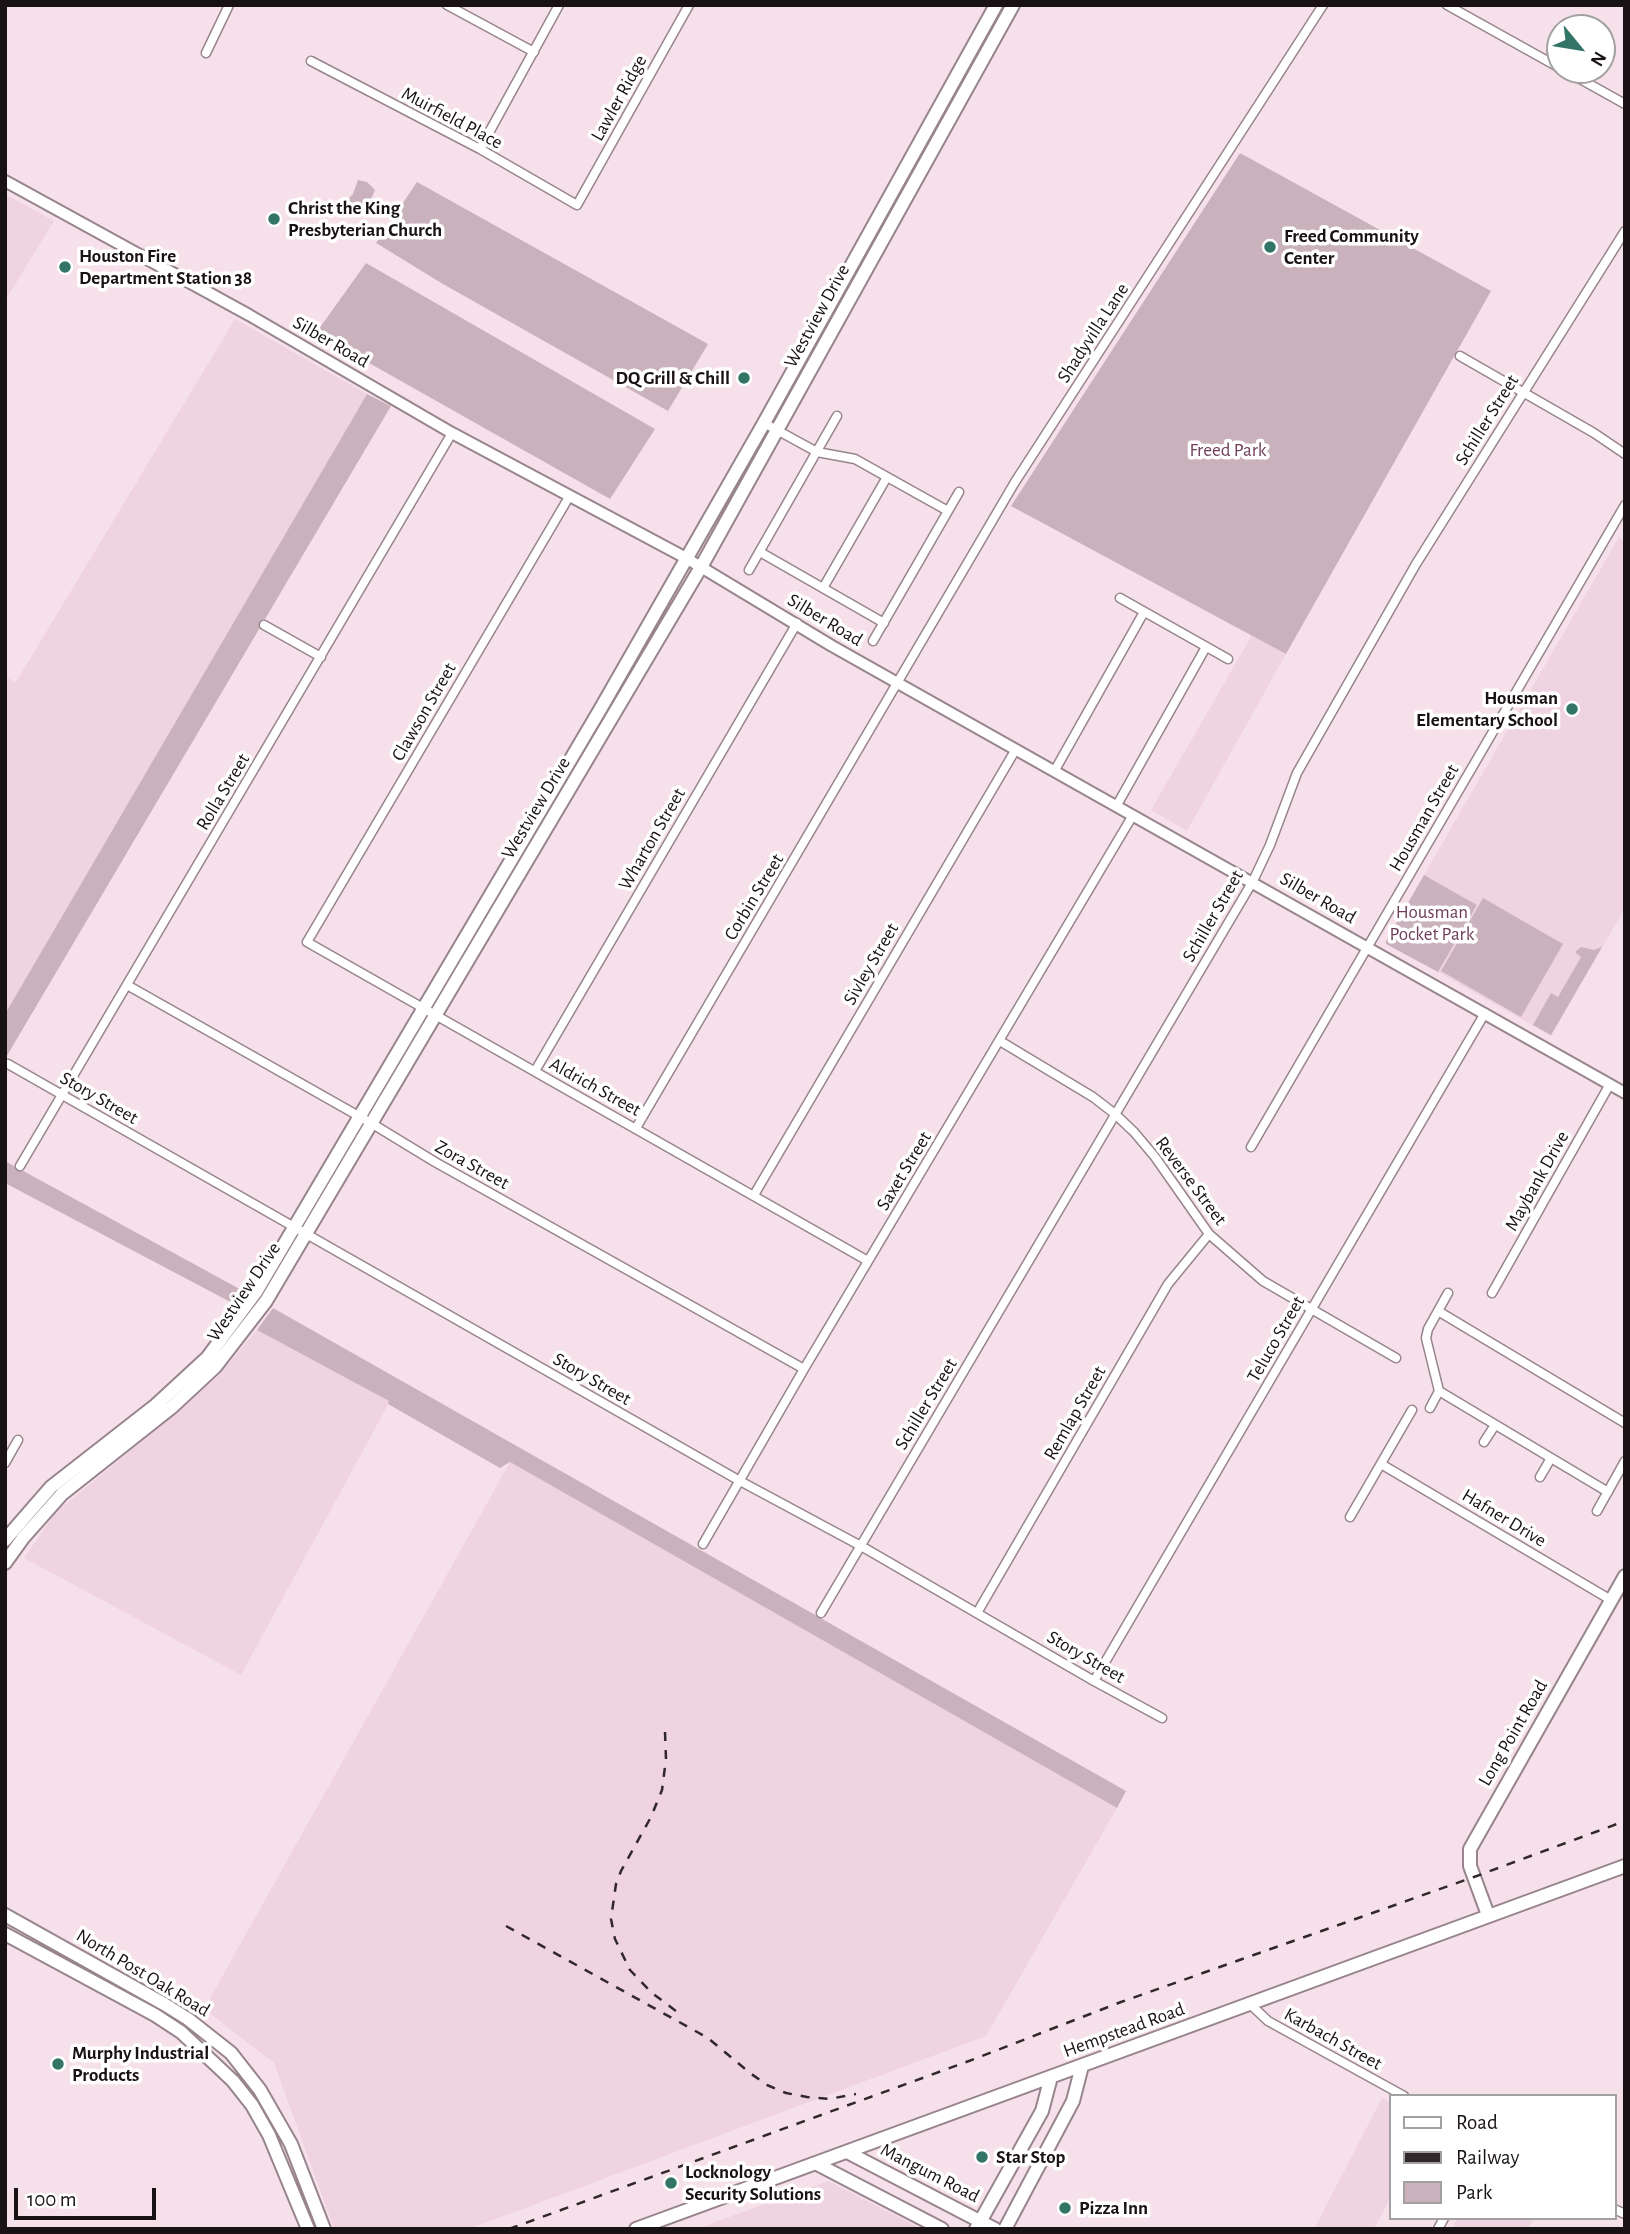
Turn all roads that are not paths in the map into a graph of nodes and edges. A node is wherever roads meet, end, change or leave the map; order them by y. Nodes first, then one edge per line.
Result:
1 (447, 5) edge
2 (559, 5) edge
3 (689, 5) edge
4 (996, 5) edge
5 (1013, 5) edge
6 (1323, 5) edge
7 (1447, 5) edge
8 (227, 9) edge
9 (534, 51) junction
10 (206, 53) dead end
11 (1546, 60) edge
12 (311, 61) dead end
13 (1589, 84) edge
14 (1625, 104) edge
15 (480, 149) junction
16 (5, 181) edge
17 (577, 205) joint
18 (1625, 231) edge
19 (877, 236) junction
20 (1460, 356) dead end
21 (1522, 393) junction
22 (837, 416) dead end
23 (764, 423) junction
24 (776, 430) junction
25 (452, 433) junction
26 (817, 452) junction
27 (1625, 454) edge
28 (887, 477) junction
29 (960, 492) dead end
30 (569, 497) junction
31 (1625, 505) edge
32 (948, 511) junction
33 (760, 552) junction
34 (686, 558) junction
35 (701, 567) junction
36 (749, 570) dead end
37 (823, 588) junction
38 (1120, 598) dead end
39 (1144, 612) junction
40 (884, 623) junction
41 (797, 624) junction
42 (264, 625) dead end
43 (873, 641) dead end
44 (1206, 646) junction
45 (321, 657) junction
46 (1228, 659) dead end
47 (899, 682) junction
48 (601, 708) junction
49 (612, 716) junction
50 (1016, 749) junction
51 (1055, 770) junction
52 (1116, 805) junction
53 (1133, 815) junction
54 (514, 855) junction
55 (526, 863) junction
56 (1253, 881) junction
57 (307, 942) joint
58 (1368, 948) junction
59 (127, 985) junction
60 (422, 1009) junction
61 (1485, 1013) junction
62 (435, 1016) junction
63 (1000, 1041) junction
64 (8, 1065) dead end
65 (535, 1071) junction
66 (1610, 1084) junction
67 (1625, 1093) edge
68 (62, 1096) junction
69 (1115, 1114) junction
70 (359, 1116) junction
71 (371, 1123) junction
72 (636, 1128) junction
73 (1251, 1147) dead end
74 (20, 1166) dead end
75 (754, 1195) junction
76 (295, 1227) junction
77 (307, 1234) junction
78 (1209, 1234) junction
79 (868, 1261) junction
80 (1448, 1293) dead end
81 (1492, 1293) dead end
82 (1312, 1309) junction
83 (1438, 1311) junction
84 (1396, 1358) dead end
85 (804, 1369) junction
86 (1439, 1391) junction
87 (1430, 1408) dead end
88 (1412, 1410) dead end
89 (1625, 1423) edge
90 (1494, 1425) junction
91 (18, 1440) dead end
92 (1484, 1442) dead end
93 (1550, 1458) junction
94 (1625, 1461) edge
95 (5, 1463) edge
96 (1381, 1464) junction
97 (1540, 1477) dead end
98 (740, 1481) junction
99 (1608, 1492) junction
100 (1597, 1511) dead end
101 (1350, 1517) dead end
102 (7, 1532) edge
103 (703, 1544) dead end
104 (860, 1546) junction
105 (5, 1563) edge
106 (1625, 1576) edge
107 (1611, 1600) junction
108 (821, 1613) dead end
109 (977, 1613) junction
110 (1094, 1681) junction
111 (1162, 1717) dead end
112 (1625, 1866) edge
113 (5, 1915) edge
114 (1488, 1915) junction
115 (5, 1934) edge
116 (1250, 2004) junction
117 (1082, 2066) junction
118 (1051, 2077) junction
119 (1400, 2094) edge
120 (1020, 2150) junction
121 (847, 2152) junction
122 (1042, 2158) junction
123 (817, 2164) junction
124 (978, 2225) edge
125 (308, 2229) edge
126 (324, 2229) edge
127 (636, 2229) edge
128 (942, 2229) edge
129 (995, 2229) edge
130 (1005, 2229) edge

1 - 9 street
2 - 9 street
3 - 17 street, Lawler Ridge
4 - 19 main road, Westview Drive
5 - 19 main road, Westview Drive
6 - 47 street, Shadyvilla Lane
7 - 11 street
8 - 10 street
9 - 15 street
12 - 15 street, Muirfield Place
13 - 14 street
15 - 17 street, Muirfield Place
16 - 25 street, Silber Road
18 - 21 street, Schiller Street
19 - 23 main road, Westview Drive
19 - 24 main road, Westview Drive
20 - 21 street
21 - 27 street
21 - 56 street, Schiller Street
22 - 26 street
23 - 24 street
23 - 34 main road, Westview Drive
24 - 26 street
24 - 35 main road, Westview Drive
25 - 30 street, Silber Road
25 - 45 street, Rolla Street
26 - 28 street
26 - 33 street
28 - 32 street
28 - 37 street
29 - 32 street
30 - 34 street, Silber Road
30 - 57 street, Clawson Street
31 - 58 street, Housman Street
32 - 40 street
33 - 36 street
33 - 37 street
34 - 35 street, Silber Road
34 - 48 main road, Westview Drive
35 - 41 street, Silber Road
35 - 49 main road, Westview Drive
37 - 40 street
38 - 39 street
39 - 44 street
39 - 51 street
40 - 43 street
41 - 47 street, Silber Road
41 - 65 street, Wharton Street
42 - 45 street
44 - 46 street
44 - 52 street
45 - 59 street, Rolla Street
47 - 50 street, Silber Road
47 - 72 street, Corbin Street
48 - 49 main road
48 - 54 main road, Westview Drive
49 - 55 main road, Westview Drive
50 - 51 street, Silber Road
50 - 75 street, Sivley Street
51 - 52 street, Silber Road
52 - 53 street, Silber Road
53 - 56 street, Silber Road
53 - 63 street, Saxet Street
54 - 55 main road
54 - 60 main road, Westview Drive
55 - 62 main road, Westview Drive
56 - 58 street, Silber Road
56 - 69 street, Schiller Street
57 - 60 street, Aldrich Street
58 - 61 street, Silber Road
58 - 73 street, Housman Street
59 - 68 street, Rolla Street
59 - 70 street, Zora Street
60 - 62 street, Aldrich Street
60 - 70 main road, Westview Drive
61 - 66 street, Silber Road
61 - 82 street, Teluco Street
62 - 65 street, Aldrich Street
62 - 71 main road, Westview Drive
63 - 69 street, Reverse Street
63 - 79 street, Saxet Street
64 - 68 street, Story Street
65 - 72 street, Aldrich Street
66 - 67 street, Silber Road
66 - 81 street, Maybank Drive
68 - 74 street, Rolla Street
68 - 76 street, Story Street
69 - 78 street, Reverse Street
69 - 104 street, Schiller Street
70 - 71 street, Zora Street
70 - 76 main road, Westview Drive
71 - 77 main road, Westview Drive
71 - 85 street, Zora Street
72 - 75 street, Aldrich Street
75 - 79 street, Aldrich Street
76 - 77 street, Story Street
76 - 102 main road, Westview Drive
77 - 98 street, Story Street
77 - 105 main road, Westview Drive
78 - 82 street, Reverse Street
78 - 109 street, Remlap Street
79 - 85 street, Saxet Street
80 - 83 street
82 - 84 street, Reverse Street
82 - 110 street, Teluco Street
83 - 86 street
83 - 89 street
85 - 98 street, Saxet Street
86 - 87 street
86 - 90 street
88 - 96 street
90 - 92 street
90 - 93 street
91 - 95 street
93 - 97 street
93 - 99 street
94 - 99 street
96 - 101 street
96 - 107 street, Hafner Drive
98 - 103 street, Saxet Street
98 - 104 street, Story Street
99 - 100 street
104 - 108 street, Schiller Street
104 - 109 street, Story Street
106 - 107 main road, Long Point Road
107 - 114 main road, Long Point Road
109 - 110 street, Story Street
110 - 111 street, Story Street
112 - 114 main road, Hempstead Road
113 - 126 main road, North Post Oak Road
114 - 116 main road, Hempstead Road
115 - 125 main road, North Post Oak Road
116 - 117 main road, Hempstead Road
116 - 119 street, Karbach Street
117 - 118 main road, Hempstead Road
117 - 122 main road
118 - 120 main road
118 - 121 main road, Hempstead Road
120 - 122 main road
120 - 124 main road
121 - 123 main road, Hempstead Road
121 - 124 main road, Mangum Road
122 - 130 main road
123 - 127 main road, Hempstead Road
123 - 128 main road
124 - 129 main road, Mangum Road

